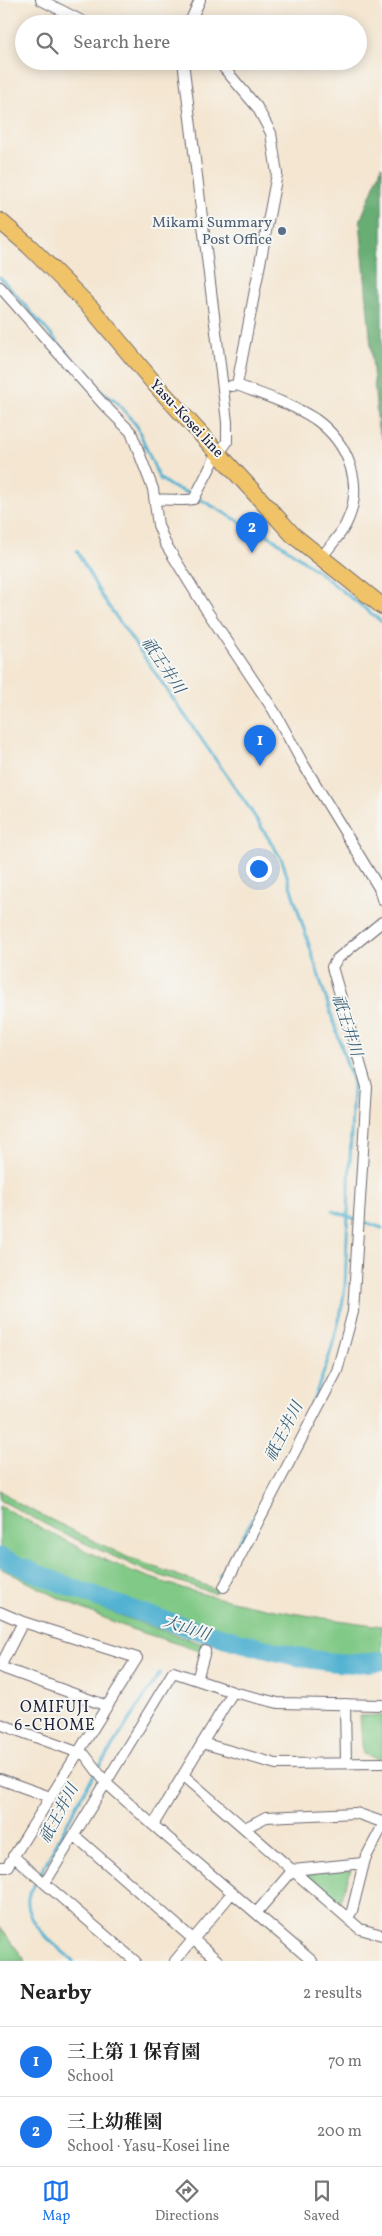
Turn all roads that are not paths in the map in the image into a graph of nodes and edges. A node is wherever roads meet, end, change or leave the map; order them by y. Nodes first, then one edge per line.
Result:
1 (41, 0) edge
2 (200, 0) edge
3 (70, 15) edge
4 (193, 15) edge
5 (184, 70) edge
6 (226, 70) edge
7 (0, 221) edge
8 (0, 287) edge
9 (237, 385) junction
10 (224, 386) junction
11 (219, 453) junction
12 (155, 500) junction
13 (321, 558) junction
14 (382, 606) edge
15 (382, 899) edge
16 (382, 922) edge
17 (224, 1587) dead end
18 (0, 1612) edge
19 (23, 1622) junction
20 (205, 1650) dead end
21 (0, 1667) edge
22 (197, 1680) junction
23 (232, 1692) junction
24 (345, 1704) junction
25 (382, 1704) edge
26 (107, 1706) junction
27 (0, 1724) edge
28 (202, 1743) junction
29 (78, 1753) junction
30 (346, 1762) junction
31 (382, 1763) edge
32 (183, 1775) junction
33 (0, 1779) edge
34 (106, 1782) junction
35 (50, 1796) junction
36 (382, 1822) edge
37 (153, 1825) junction
38 (382, 1827) edge
39 (245, 1828) junction
40 (74, 1835) junction
41 (13, 1856) junction
42 (364, 1864) junction
43 (0, 1868) edge
44 (293, 1870) junction
45 (45, 1883) junction
46 (232, 1893) junction
47 (256, 1913) junction
48 (348, 1918) junction
49 (382, 1935) edge
50 (193, 1940) junction
51 (135, 1961) edge
52 (175, 1961) edge
53 (218, 1961) edge
54 (312, 1961) edge

1 - 3 street
2 - 4 street
5 - 10 street
6 - 9 street
7 - 11 main road, Yasu-Kosei line
8 - 12 street
9 - 10 street
9 - 13 street
10 - 11 street
11 - 12 street
11 - 13 main road, Yasu-Kosei line
12 - 15 street
13 - 14 main road, Yasu-Kosei line
16 - 17 street
18 - 19 street
19 - 21 street
19 - 26 street
20 - 22 street
21 - 26 street
22 - 23 street
22 - 34 street
23 - 24 street
23 - 28 street
24 - 25 street
24 - 30 street
26 - 29 street
27 - 29 street
28 - 30 street
28 - 32 street
29 - 34 street
29 - 35 street
30 - 31 street
32 - 37 street
32 - 39 street
33 - 35 street
34 - 37 street
34 - 40 street
35 - 41 street
36 - 39 street
37 - 46 street
38 - 42 street
39 - 44 street
40 - 45 street
40 - 50 street
41 - 43 street
41 - 45 street
42 - 44 street
42 - 48 street
44 - 47 street
44 - 48 street
45 - 51 street
46 - 47 street
46 - 50 street
47 - 54 street
48 - 49 street
50 - 52 street
50 - 53 street

